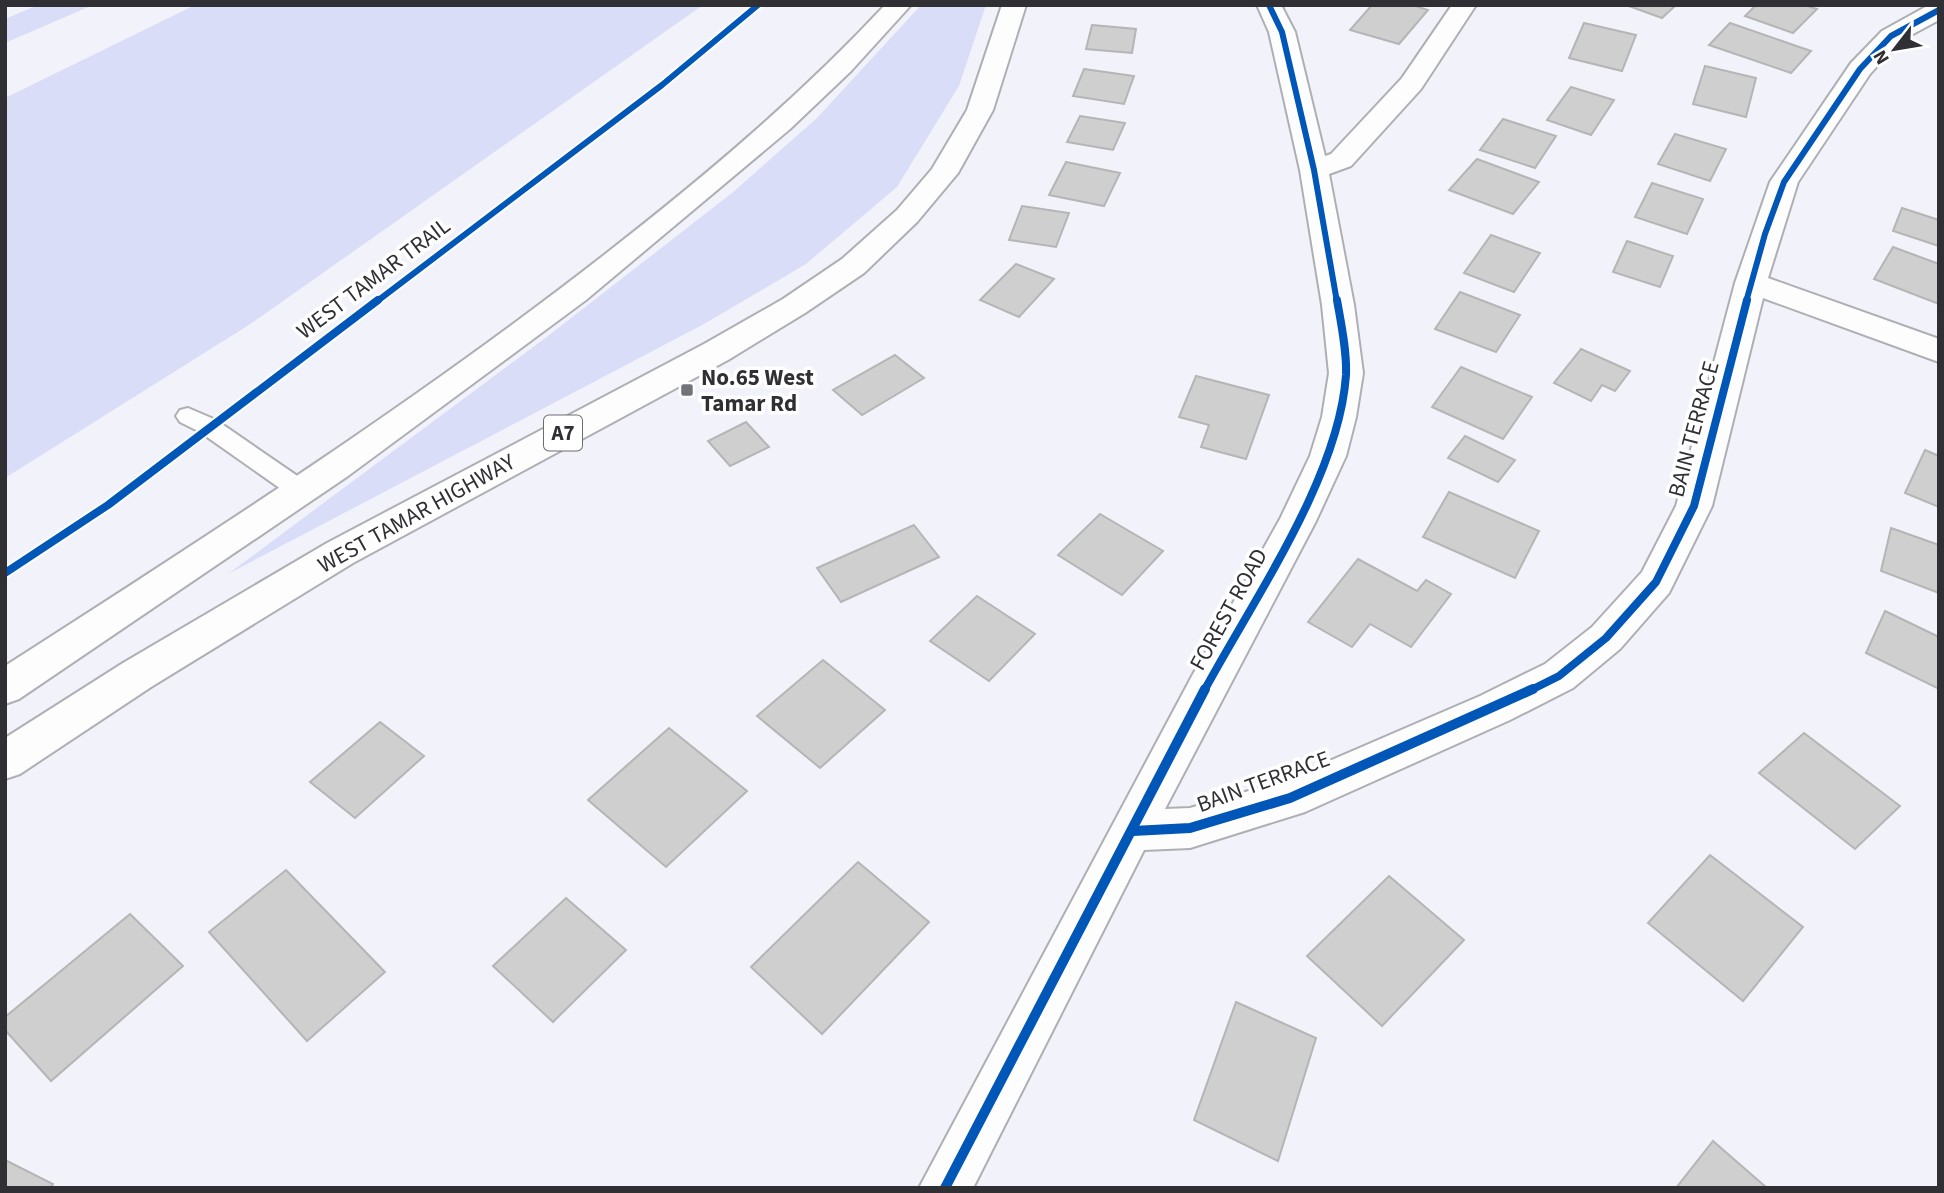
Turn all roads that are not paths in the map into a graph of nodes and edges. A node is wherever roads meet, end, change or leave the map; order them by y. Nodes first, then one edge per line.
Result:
1 (899, 5) edge
2 (1014, 5) edge
3 (1269, 5) edge
4 (1464, 5) edge
5 (1939, 10) edge
6 (1314, 170) junction
7 (1751, 283) junction
8 (1939, 351) edge
9 (188, 416) dead end
10 (300, 490) junction
11 (5, 687) edge
12 (5, 761) edge
13 (1133, 831) junction
14 (945, 1188) edge

1 - 10 main road
2 - 12 main road, WEST TAMAR HIGHWAY / A7
3 - 6 main road, FOREST ROAD
4 - 6 main road
5 - 7 main road, BAIN TERRACE
6 - 13 main road, FOREST ROAD
7 - 8 main road
7 - 13 main road, BAIN TERRACE
9 - 10 lane
10 - 11 main road
13 - 14 main road, FOREST ROAD

